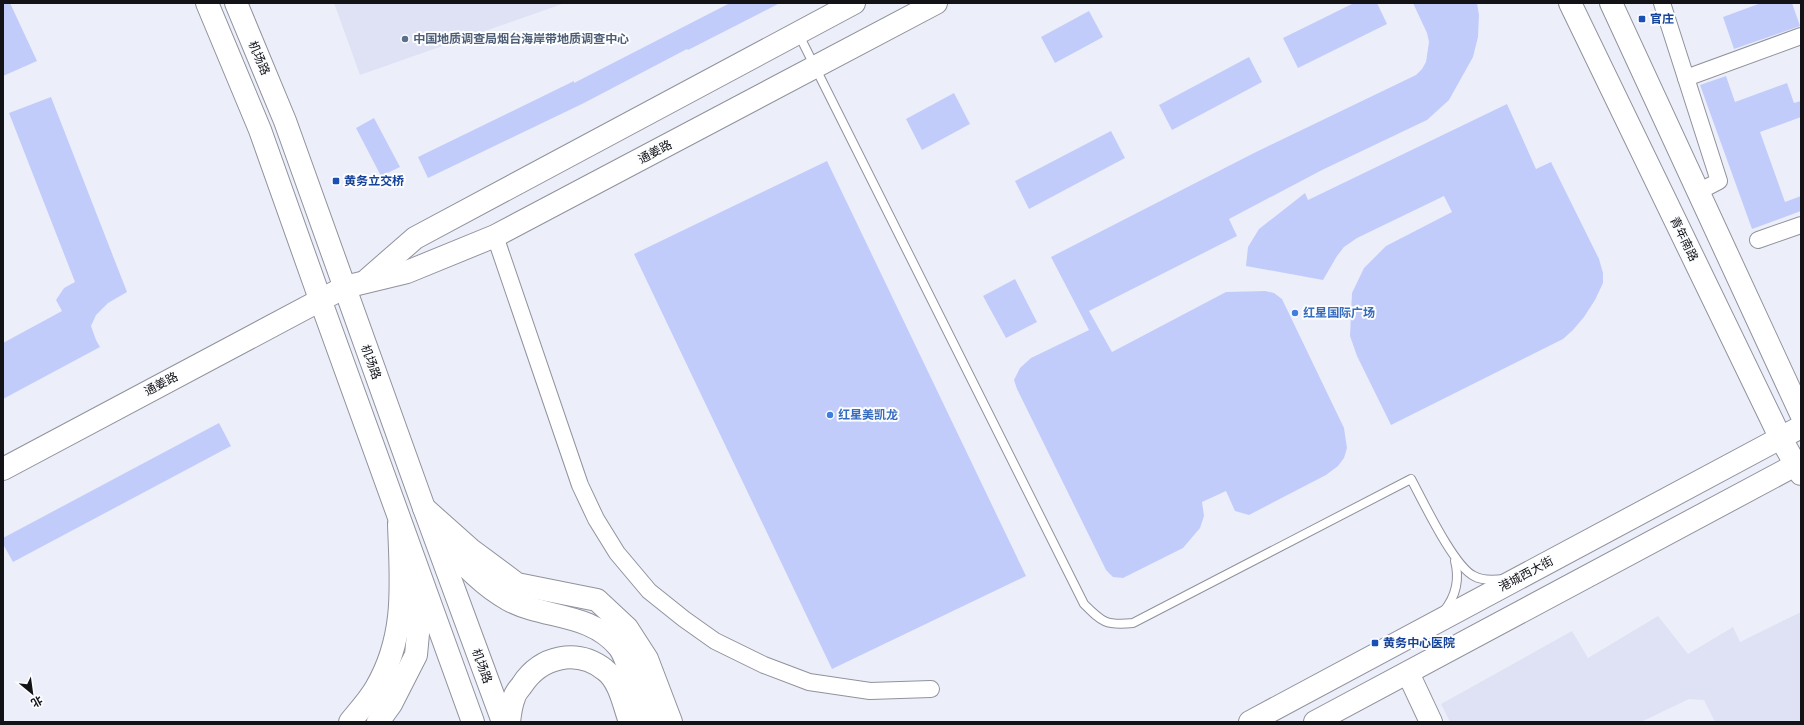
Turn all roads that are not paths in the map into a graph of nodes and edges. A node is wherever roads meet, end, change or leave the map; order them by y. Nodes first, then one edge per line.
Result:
1 (207, 3) edge
2 (236, 3) edge
3 (854, 3) edge
4 (936, 3) edge
5 (1570, 3) edge
6 (1610, 3) edge
7 (1662, 3) edge
8 (798, 32) junction
9 (1801, 36) edge
10 (816, 67) junction
11 (1686, 78) junction
12 (1698, 192) junction
13 (1801, 224) edge
14 (495, 236) junction
15 (1758, 240) dead end
16 (355, 284) junction
17 (320, 299) junction
18 (1801, 414) edge
19 (1801, 427) edge
20 (1780, 437) junction
21 (1799, 467) edge
22 (3, 469) edge
23 (424, 508) junction
24 (399, 516) junction
25 (431, 528) junction
26 (407, 538) junction
27 (1454, 558) junction
28 (1525, 574) junction
29 (1427, 627) junction
30 (1408, 673) junction
31 (931, 689) dead end
32 (350, 722) edge
33 (378, 722) edge
34 (473, 722) edge
35 (503, 722) edge
36 (509, 722) edge
37 (630, 722) edge
38 (651, 722) edge
39 (671, 722) edge
40 (1250, 722) edge
41 (1315, 722) edge
42 (1431, 722) edge

1 - 17 main road
2 - 16 main road, 机场路
3 - 8 main road
4 - 10 main road, 通姜路
5 - 20 main road, 青年南路
6 - 12 main road
7 - 11 street
8 - 10 lane
8 - 16 main road
9 - 11 street
10 - 14 main road, 通姜路
10 - 27 lane
11 - 12 street
12 - 18 main road
13 - 15 street
14 - 16 main road, 通姜路
14 - 31 street
16 - 17 main road, 通姜路
16 - 23 main road, 机场路
17 - 22 main road, 通姜路
17 - 24 main road
19 - 20 main road, 港城西大街
20 - 21 main road, 青年南路
20 - 28 main road, 港城西大街
21 - 30 main road
23 - 25 main road, 机场路
23 - 39 main road
24 - 26 main road
24 - 32 main road
25 - 35 main road, 机场路
25 - 38 main road
26 - 33 main road
26 - 34 main road
27 - 28 lane
27 - 29 lane
28 - 29 main road, 港城西大街
29 - 40 main road, 港城西大街
30 - 41 main road
30 - 42 main road
36 - 37 main road

